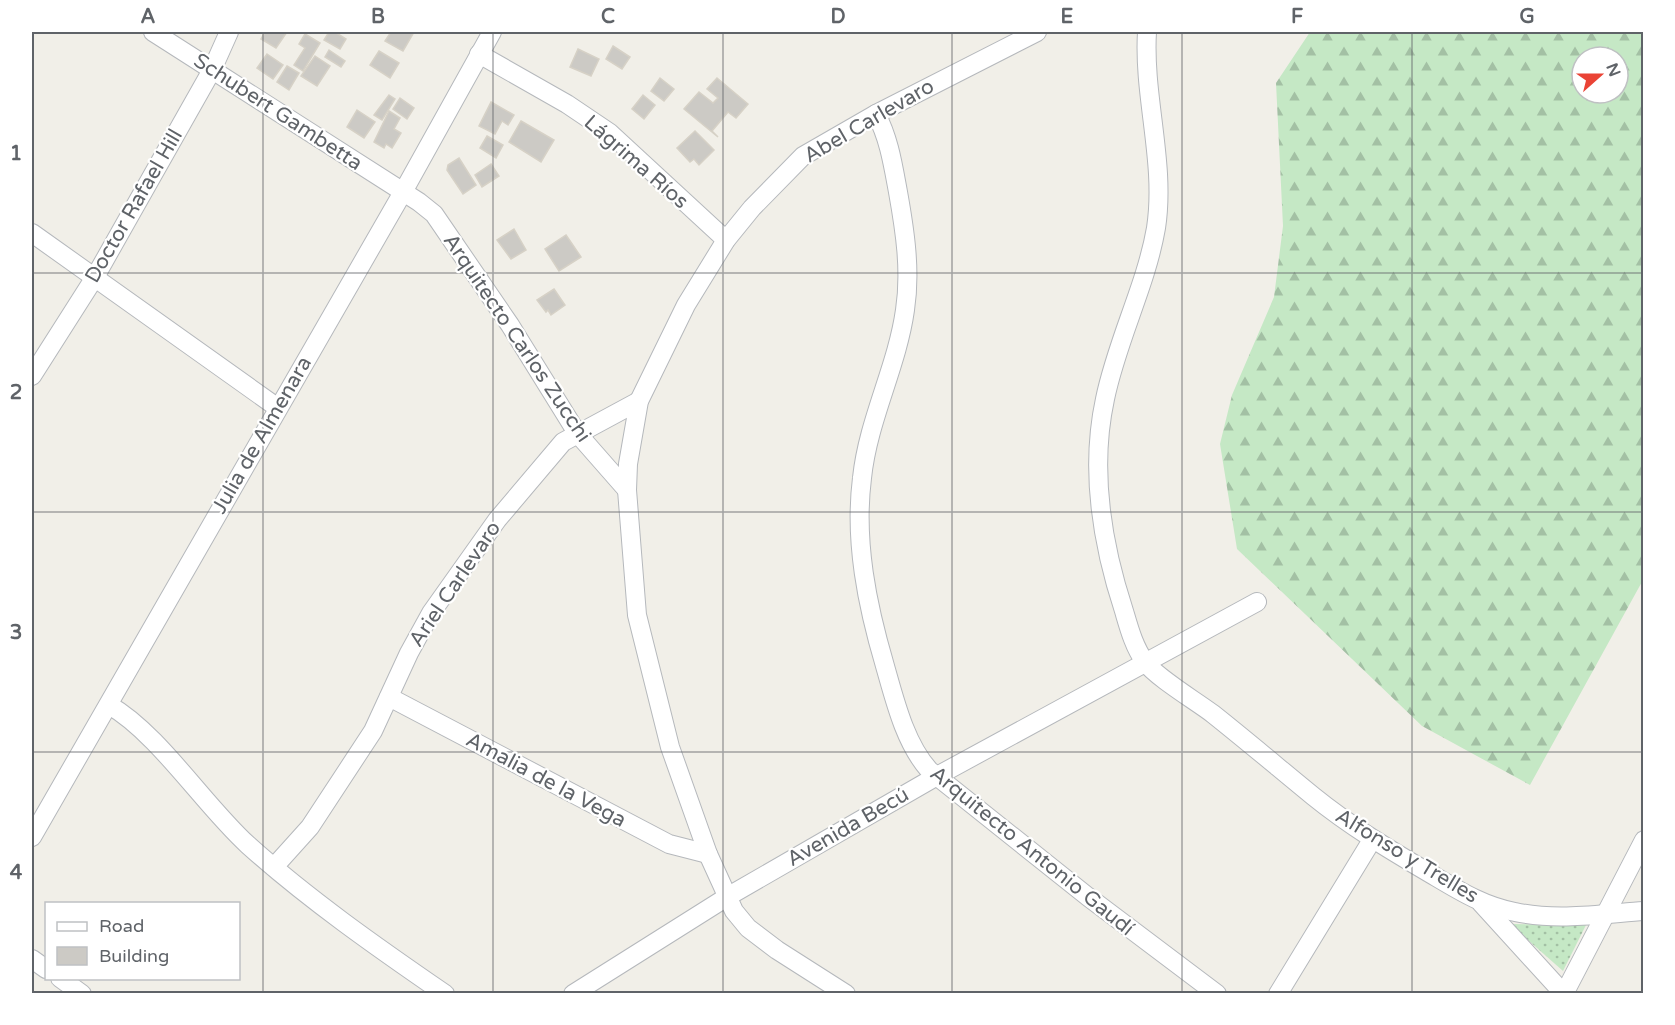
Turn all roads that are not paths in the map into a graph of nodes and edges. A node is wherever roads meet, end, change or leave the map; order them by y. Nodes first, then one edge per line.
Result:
1 (153, 32) edge
2 (229, 32) edge
3 (492, 32) edge
4 (1037, 32) edge
5 (1147, 32) edge
6 (1002, 38) edge
7 (479, 54) junction
8 (212, 70) junction
9 (876, 114) junction
10 (403, 192) junction
11 (32, 233) edge
12 (726, 240) junction
13 (94, 277) junction
14 (32, 376) edge
15 (639, 400) junction
16 (278, 408) junction
17 (577, 433) junction
18 (627, 490) junction
19 (1257, 603) dead end
20 (1147, 664) junction
21 (389, 697) junction
22 (109, 705) junction
23 (937, 776) junction
24 (32, 837) edge
25 (1372, 840) junction
26 (1644, 840) edge
27 (708, 854) junction
28 (274, 867) junction
29 (727, 897) junction
30 (1481, 903) junction
31 (1644, 911) edge
32 (1602, 914) junction
33 (32, 959) edge
34 (45, 968) edge
35 (63, 980) edge
36 (82, 993) edge
37 (445, 993) edge
38 (573, 993) edge
39 (846, 993) edge
40 (1217, 993) edge
41 (1278, 993) edge
42 (1564, 993) edge

1 - 8 street, Schubert Gambetta
2 - 8 street, Doctor Rafael Hill
3 - 7 street, Julia de Almenara
4 - 6 street, Abel Carlevaro
5 - 20 street
6 - 9 street, Abel Carlevaro
7 - 10 street, Julia de Almenara
7 - 12 street, Lágrima Ríos
8 - 10 street, Schubert Gambetta
8 - 13 street, Doctor Rafael Hill
9 - 12 street, Abel Carlevaro
9 - 23 street, Arquitecto Antonio Gaudí
10 - 16 street, Julia de Almenara
10 - 17 street, Arquitecto Carlos Zucchi
11 - 13 street
12 - 15 street, Abel Carlevaro
13 - 14 street, Doctor Rafael Hill
13 - 16 street
15 - 17 street, Ariel Carlevaro
15 - 18 street
16 - 22 street, Julia de Almenara
17 - 18 street, Arquitecto Carlos Zucchi
17 - 21 street, Ariel Carlevaro
18 - 27 street
19 - 20 street, Avenida Becú
20 - 23 street, Avenida Becú
20 - 25 street, Alfonso y Trelles
21 - 27 street, Amalia de la Vega
21 - 28 street, Ariel Carlevaro
22 - 24 street, Julia de Almenara
22 - 28 street
23 - 29 street, Avenida Becú
23 - 40 street, Arquitecto Antonio Gaudí
25 - 30 street, Alfonso y Trelles
25 - 41 street
26 - 32 street
27 - 29 street
28 - 37 street
29 - 38 street, Avenida Becú
29 - 39 street
30 - 32 street, Alfonso y Trelles
30 - 42 street
31 - 32 street, Alfonso y Trelles
32 - 42 street
33 - 34 street
35 - 36 street

